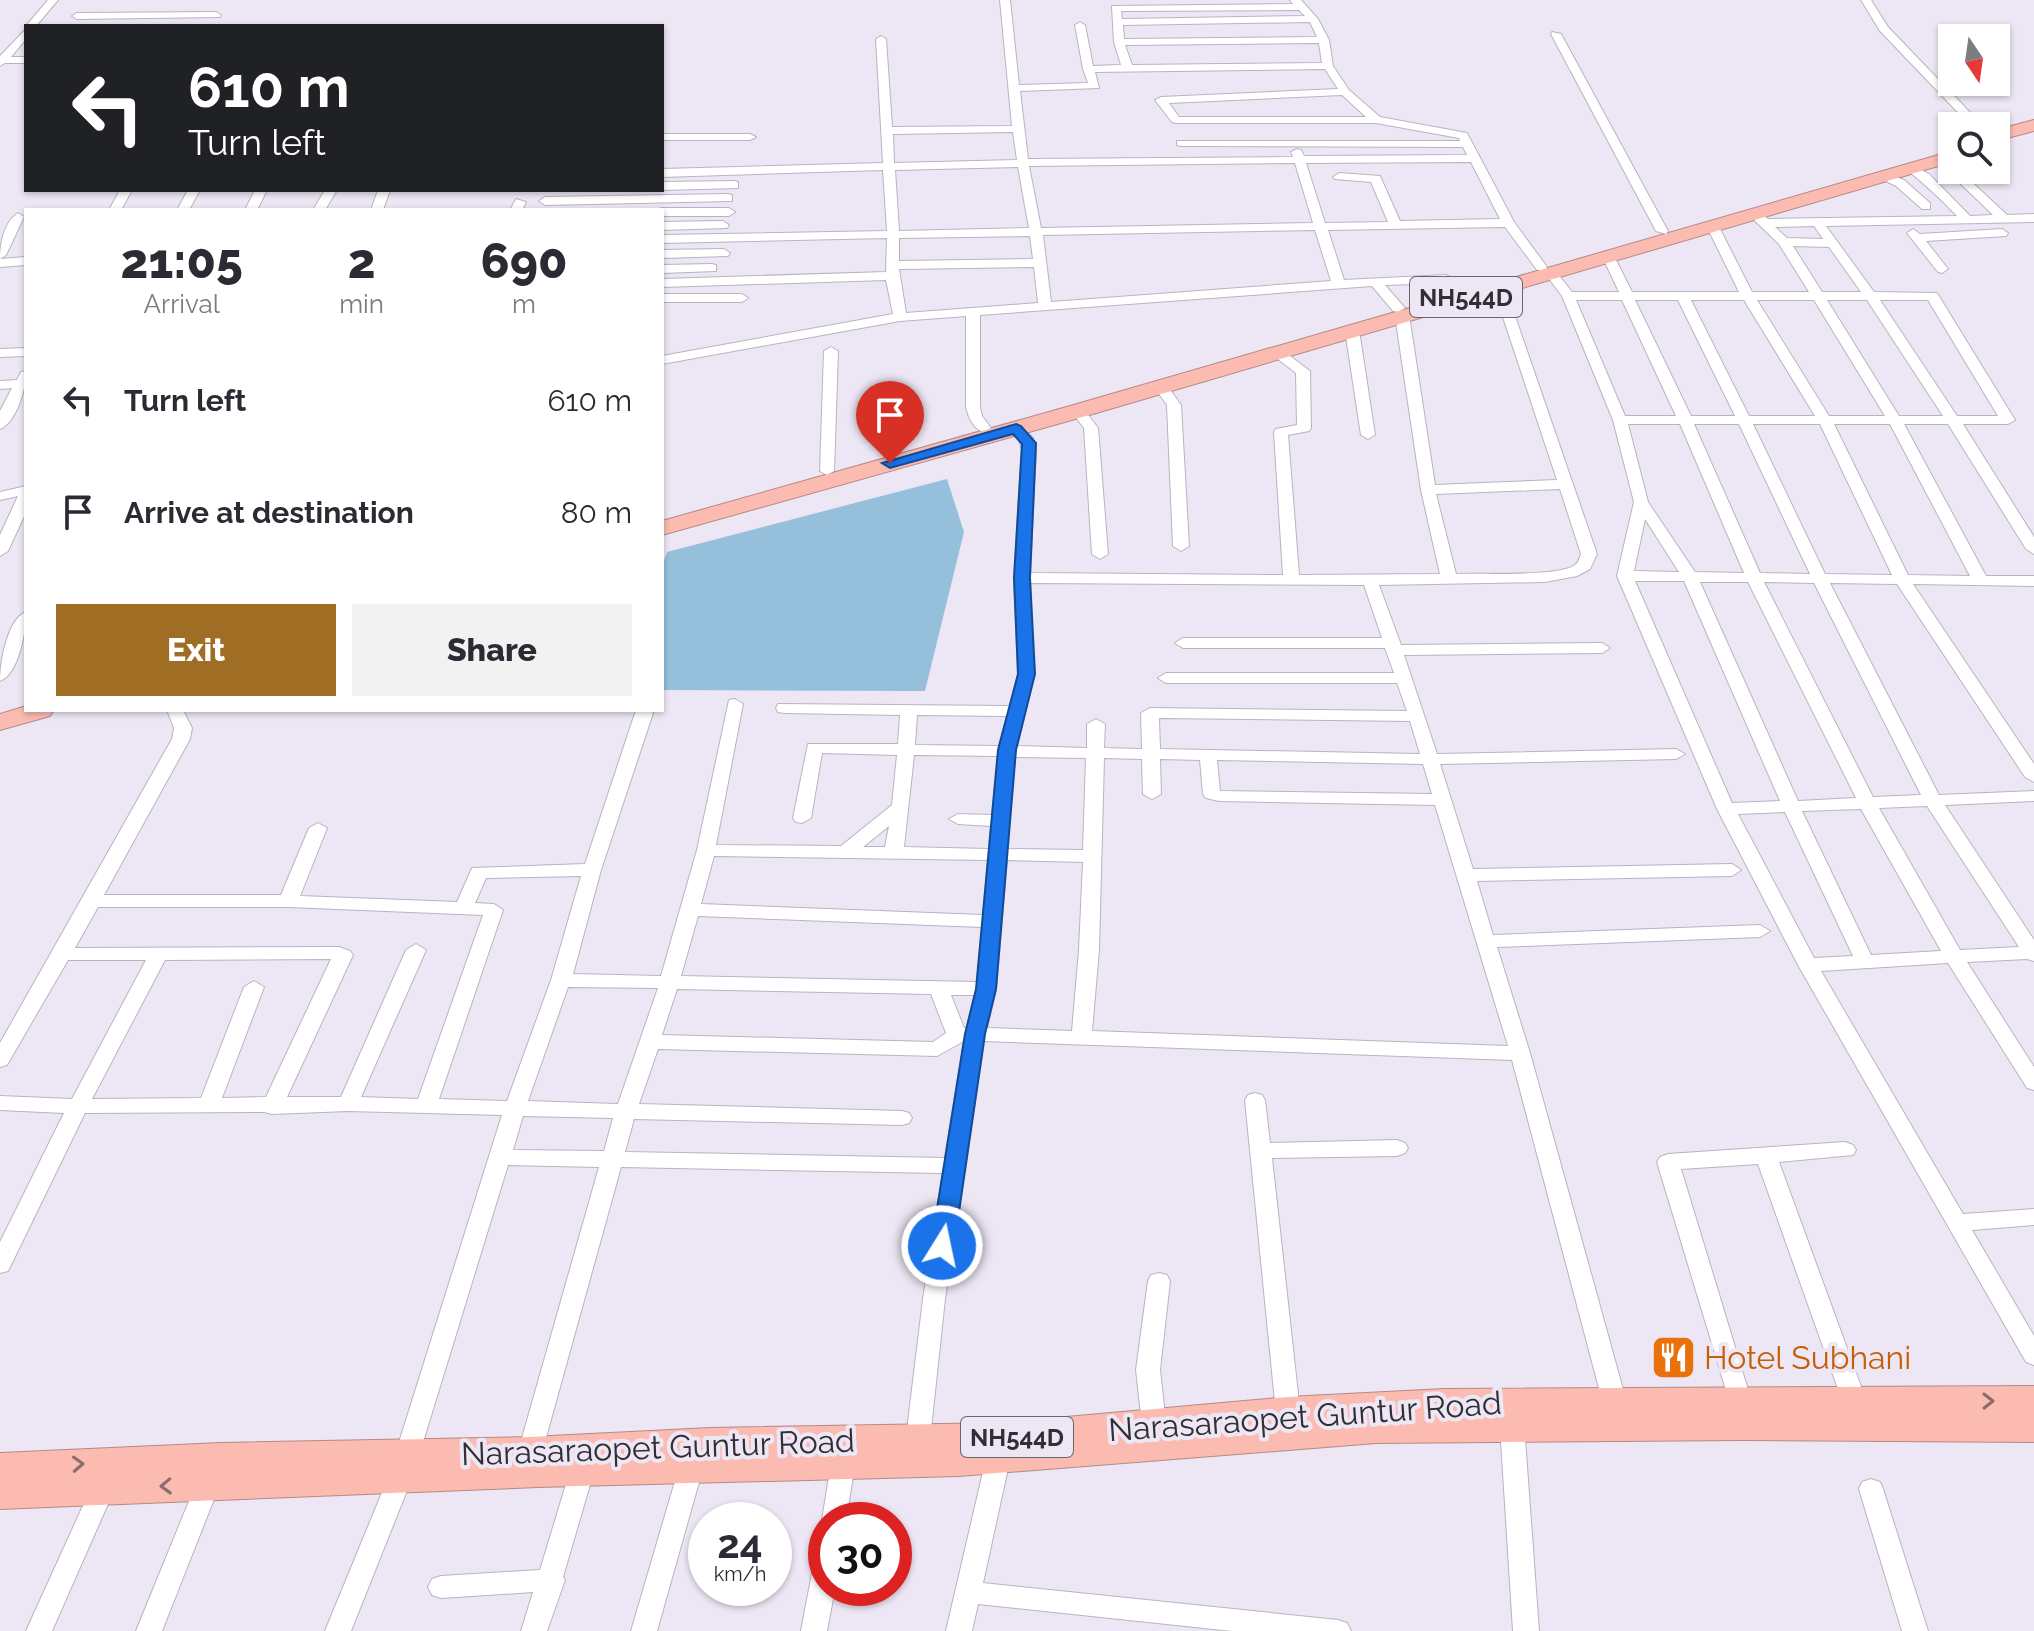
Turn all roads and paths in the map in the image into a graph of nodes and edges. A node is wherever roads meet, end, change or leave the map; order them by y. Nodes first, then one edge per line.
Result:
1 (53, 0) edge
2 (92, 0) edge
3 (166, 0) edge
4 (1005, 0) edge
5 (1866, 0) edge
6 (1298, 3) edge
7 (153, 15) junction
8 (77, 16) junction
9 (217, 16) edge
10 (1313, 19) junction
11 (1117, 22) junction
12 (33, 24) edge
13 (71, 24) edge
14 (1080, 25) dead end
15 (24, 34) edge
16 (1556, 34) dead end
17 (881, 39) dead end
18 (1324, 40) junction
19 (1119, 42) junction
20 (24, 60) edge
21 (1, 61) edge
22 (1328, 66) junction
23 (1088, 69) junction
24 (1128, 69) junction
25 (1015, 88) junction
26 (1345, 92) junction
27 (1964, 112) edge
28 (1376, 120) junction
29 (1292, 121) junction
30 (2034, 125) edge
31 (1018, 129) junction
32 (885, 131) junction
33 (2010, 132) edge
34 (2034, 133) edge
35 (664, 137) edge
36 (2010, 140) edge
37 (1181, 143) dead end
38 (1295, 143) junction
39 (1467, 144) junction
40 (664, 149) edge
41 (1474, 158) junction
42 (1938, 158) edge
43 (1938, 159) edge
44 (1299, 160) junction
45 (741, 161) dead end
46 (664, 162) edge
47 (1024, 163) junction
48 (889, 167) junction
49 (1911, 168) junction
50 (664, 173) edge
51 (1884, 176) junction
52 (1339, 177) dead end
53 (1973, 184) edge
54 (734, 185) dead end
55 (664, 186) edge
56 (635, 200) edge
57 (545, 201) dead end
58 (1926, 206) dead end
59 (664, 212) edge
60 (0, 217) edge
61 (22, 217) edge
62 (1761, 218) junction
63 (2034, 218) edge
64 (2004, 219) junction
65 (1968, 220) junction
66 (1904, 221) junction
67 (1508, 223) junction
68 (1818, 223) junction
69 (723, 225) dead end
70 (1712, 225) junction
71 (664, 226) edge
72 (1321, 226) junction
73 (1396, 226) junction
74 (1662, 231) junction
75 (1036, 232) junction
76 (2002, 233) dead end
77 (893, 234) junction
78 (730, 238) junction
79 (1917, 238) junction
80 (664, 239) edge
81 (1784, 242) junction
82 (1832, 243) junction
83 (724, 253) junction
84 (664, 254) edge
85 (0, 255) edge
86 (1608, 256) junction
87 (24, 261) edge
88 (0, 263) edge
89 (1038, 263) junction
90 (664, 269) edge
91 (1942, 269) dead end
92 (1545, 270) junction
93 (892, 271) junction
94 (717, 274) junction
95 (1374, 281) junction
96 (664, 283) edge
97 (1338, 283) junction
98 (1499, 287) junction
99 (1466, 289) junction
100 (1682, 295) junction
101 (1747, 295) junction
102 (1817, 295) junction
103 (1872, 295) junction
104 (1568, 296) junction
105 (1626, 296) junction
106 (664, 298) edge
107 (742, 298) dead end
108 (1045, 306) junction
109 (973, 311) junction
110 (1400, 312) junction
111 (900, 317) junction
112 (1352, 330) junction
113 (831, 351) dead end
114 (24, 352) edge
115 (0, 353) edge
116 (1277, 353) junction
117 (664, 360) edge
118 (24, 381) edge
119 (0, 385) edge
120 (1161, 387) junction
121 (1078, 411) junction
122 (1954, 419) junction
123 (1620, 420) junction
124 (1746, 420) junction
125 (1825, 420) junction
126 (1895, 420) junction
127 (1686, 421) junction
128 (0, 425) edge
129 (984, 428) junction
130 (1016, 429) junction
131 (1368, 435) dead end
132 (827, 471) junction
133 (1567, 484) junction
134 (1428, 490) junction
135 (24, 493) edge
136 (0, 496) edge
137 (24, 497) edge
138 (1641, 502) junction
139 (664, 519) edge
140 (664, 527) edge
141 (1181, 546) dead end
142 (2034, 549) edge
143 (0, 551) edge
144 (1100, 554) dead end
145 (1625, 576) junction
146 (1690, 577) junction
147 (1022, 578) junction
148 (1291, 578) junction
149 (1754, 578) junction
150 (1449, 579) junction
151 (1818, 579) junction
152 (1370, 580) junction
153 (1903, 581) junction
154 (1981, 581) junction
155 (2034, 581) edge
156 (24, 622) edge
157 (1183, 643) dead end
158 (1394, 646) junction
159 (1602, 648) dead end
160 (0, 676) edge
161 (1166, 678) dead end
162 (1405, 678) junction
163 (735, 704) dead end
164 (24, 707) edge
165 (784, 708) dead end
166 (909, 710) junction
167 (1017, 711) junction
168 (34, 712) edge
169 (176, 712) edge
170 (0, 713) edge
171 (644, 713) dead end
172 (1417, 716) junction
173 (0, 722) edge
174 (1096, 724) dead end
175 (907, 750) junction
176 (1007, 750) junction
177 (1095, 751) junction
178 (1151, 754) junction
179 (1208, 754) junction
180 (1676, 754) dead end
181 (1431, 759) junction
182 (2034, 777) edge
183 (1152, 794) dead end
184 (2034, 796) edge
185 (1443, 800) junction
186 (1932, 800) junction
187 (1867, 803) junction
188 (1791, 806) junction
189 (901, 807) junction
190 (1726, 809) junction
191 (802, 818) dead end
192 (958, 819) dead end
193 (1000, 821) junction
194 (318, 828) dead end
195 (706, 850) junction
196 (847, 851) junction
197 (894, 851) junction
198 (998, 854) junction
199 (1092, 856) junction
200 (592, 870) junction
201 (1732, 870) dead end
202 (1466, 875) junction
203 (90, 901) junction
204 (288, 901) junction
205 (464, 908) junction
206 (690, 910) junction
207 (992, 921) junction
208 (1760, 931) dead end
209 (1486, 941) junction
210 (416, 950) dead end
211 (159, 953) junction
212 (2033, 953) edge
213 (65, 954) junction
214 (1954, 957) junction
215 (1865, 962) junction
216 (1808, 965) junction
217 (561, 980) junction
218 (667, 982) junction
219 (254, 987) dead end
220 (938, 987) junction
221 (986, 989) junction
222 (966, 1034) junction
223 (1081, 1038) junction
224 (650, 1042) junction
225 (1520, 1053) junction
226 (0, 1060) edge
227 (2034, 1083) edge
228 (1255, 1100) dead end
229 (0, 1103) edge
230 (348, 1104) junction
231 (78, 1106) junction
232 (426, 1106) junction
233 (208, 1107) junction
234 (272, 1107) junction
235 (515, 1108) junction
236 (625, 1113) junction
237 (902, 1118) dead end
238 (1397, 1148) dead end
239 (1845, 1150) dead end
240 (1261, 1151) junction
241 (499, 1157) junction
242 (1766, 1157) junction
243 (612, 1160) junction
244 (956, 1166) junction
245 (2034, 1217) edge
246 (1957, 1223) junction
247 (0, 1265) edge
248 (1159, 1281) dead end
249 (2034, 1356) edge
250 (2034, 1401) edge
251 (1740, 1403) junction
252 (1855, 1403) junction
253 (1288, 1412) junction
254 (1617, 1413) junction
255 (1154, 1424) junction
256 (1512, 1425) junction
257 (2034, 1427) edge
258 (918, 1438) junction
259 (530, 1452) junction
260 (694, 1456) junction
261 (998, 1459) junction
262 (843, 1464) junction
263 (404, 1466) junction
264 (0, 1468) edge
265 (582, 1471) junction
266 (208, 1484) junction
267 (103, 1488) junction
268 (1871, 1489) dead end
269 (0, 1493) edge
270 (837, 1502) edge
271 (552, 1580) junction
272 (441, 1587) dead end
273 (969, 1592) junction
274 (819, 1606) edge
275 (39, 1631) edge
276 (149, 1631) edge
277 (338, 1631) edge
278 (534, 1631) edge
279 (644, 1631) edge
280 (814, 1631) edge
281 (959, 1631) edge
282 (1338, 1631) edge
283 (1526, 1631) edge
284 (1915, 1631) edge

1 - 12 street
2 - 8 street
3 - 7 street
4 - 25 street
5 - 27 street
6 - 10 street
6 - 11 street
7 - 8 street
7 - 9 street
8 - 13 street
10 - 11 street
10 - 18 street
11 - 19 street
14 - 23 street
15 - 21 street
16 - 74 street
17 - 32 street
18 - 19 street
18 - 22 street
19 - 24 street
20 - 21 street
22 - 24 street
22 - 26 street
23 - 24 street
23 - 25 street
25 - 31 street
26 - 28 street
26 - 29 street
28 - 29 street
28 - 39 street
29 - 38 street
30 - 33 highway
31 - 32 street
31 - 47 street
32 - 48 street
34 - 36 highway
35 - 40 street
37 - 38 street
38 - 39 street
38 - 44 street
39 - 41 street
41 - 44 street
41 - 67 street
42 - 74 highway, NH544D
43 - 49 highway, NH544D
44 - 47 street
44 - 72 street
45 - 46 street
47 - 48 street
47 - 75 street
48 - 50 street
48 - 77 street
49 - 51 highway, NH544D
49 - 65 street
51 - 58 street
51 - 62 highway, NH544D
52 - 73 street
53 - 64 street
54 - 55 street
56 - 57 street
56 - 59 street
60 - 61 street
61 - 85 street
62 - 68 street
62 - 70 highway, NH544D
62 - 81 street
63 - 64 street
64 - 65 street
65 - 66 street
66 - 68 street
66 - 79 street
67 - 73 street
67 - 92 street
68 - 82 street
69 - 71 street
70 - 86 highway, NH544D
70 - 101 street
72 - 73 street
72 - 75 street
72 - 97 street
74 - 92 highway, NH544D
75 - 77 street
75 - 89 street
76 - 79 street
77 - 78 street
77 - 93 street
78 - 80 street
78 - 83 street
79 - 91 street
81 - 82 street
81 - 102 street
82 - 103 street
83 - 84 street
83 - 94 street
86 - 92 highway, NH544D
86 - 105 street
87 - 88 street
89 - 93 street
89 - 108 street
90 - 94 street
92 - 98 highway, NH544D
92 - 99 highway, NH544D
92 - 104 street
93 - 94 street
93 - 111 street
94 - 96 street
95 - 97 street
95 - 99 street
95 - 110 street
97 - 108 street
98 - 110 highway, NH544D
98 - 133 street
99 - 110 highway, NH544D
100 - 101 street
100 - 105 street
100 - 124 street
101 - 102 street
101 - 125 street
102 - 103 street
102 - 126 street
103 - 122 street
103 - 122 street
104 - 105 street
104 - 123 street
105 - 127 street
106 - 107 street
108 - 109 street
109 - 111 street
109 - 129 street
110 - 112 highway, NH544D
110 - 129 highway, NH544D
110 - 134 street
111 - 117 street
112 - 116 highway, NH544D
112 - 131 street
113 - 132 street
114 - 115 street
116 - 120 highway, NH544D
116 - 148 street
118 - 119 street
118 - 128 street
120 - 121 highway, NH544D
120 - 141 street
121 - 130 highway, NH544D
121 - 144 street
122 - 126 street
122 - 142 street
123 - 127 street
123 - 138 street
124 - 125 street
124 - 127 street
124 - 151 street
125 - 126 street
125 - 153 street
126 - 154 street
127 - 149 street
129 - 132 highway, NH544D
130 - 140 highway, NH544D
130 - 147 street
132 - 139 highway, NH544D
133 - 134 street
133 - 150 street
134 - 150 street
135 - 136 street
137 - 143 street
138 - 145 street
138 - 146 street
145 - 146 street
145 - 190 street
146 - 149 street
146 - 188 street
147 - 148 street
147 - 167 street
148 - 152 street
149 - 151 street
149 - 187 street
150 - 152 street
151 - 153 street
151 - 186 street
152 - 158 street
153 - 154 street
153 - 182 street
154 - 155 street
156 - 160 street
157 - 158 street
158 - 159 street
158 - 162 street
161 - 162 street
162 - 172 street
163 - 195 street
164 - 170 highway
165 - 166 street
166 - 167 street
166 - 175 street
167 - 176 street
168 - 173 highway
169 - 203 street
171 - 200 street
172 - 178 street
172 - 181 street
174 - 177 street
175 - 176 street
175 - 189 street
175 - 191 street
176 - 177 street
176 - 193 street
177 - 178 street
177 - 199 street
178 - 179 street
178 - 183 street
179 - 181 street
179 - 185 street
180 - 181 street
181 - 185 street
184 - 186 street
185 - 202 street
186 - 187 street
186 - 212 street
187 - 188 street
187 - 214 street
188 - 190 street
188 - 215 street
189 - 196 street
189 - 197 street
190 - 216 street
192 - 193 street
193 - 198 street
194 - 204 street
195 - 196 street
195 - 206 street
196 - 197 street
197 - 198 street
198 - 199 street
198 - 207 street
199 - 223 street
200 - 205 street
200 - 217 street
201 - 202 street
202 - 209 street
203 - 204 street
203 - 213 street
204 - 205 street
205 - 232 street
206 - 207 street
206 - 218 street
207 - 221 street
208 - 209 street
209 - 225 street
210 - 230 street
211 - 213 street
211 - 231 street
211 - 234 street
212 - 214 street
213 - 226 street
214 - 215 street
214 - 227 street
215 - 216 street
216 - 246 street
217 - 218 street
217 - 235 street
218 - 220 street
218 - 224 street
219 - 233 street
220 - 221 street
220 - 222 street
221 - 222 street
222 - 223 street
222 - 224 street
222 - 244 street
223 - 225 street
224 - 236 street
225 - 254 street
228 - 240 street
229 - 231 street
230 - 232 street
230 - 234 street
231 - 233 street
231 - 247 street
232 - 235 street
233 - 234 street
235 - 236 street
235 - 241 street
236 - 237 street
236 - 243 street
238 - 240 street
239 - 242 street
240 - 253 street
241 - 243 street
241 - 263 street
242 - 251 street
242 - 252 street
243 - 244 street
243 - 259 street
244 - 258 street
245 - 246 street
246 - 249 street
248 - 255 street
252 -> 250 highway, Narasaraopet Guntur Road / NH544D
251 - 252 highway, Narasaraopet Guntur Road / NH544D
251 - 254 highway, Narasaraopet Guntur Road / NH544D
253 - 254 highway, Narasaraopet Guntur Road / NH544D
253 - 255 highway, Narasaraopet Guntur Road / NH544D
254 - 256 highway, Narasaraopet Guntur Road / NH544D
254 - 257 highway, Narasaraopet Guntur Road / NH544D
255 - 258 highway, Narasaraopet Guntur Road / NH544D
256 - 261 highway, Narasaraopet Guntur Road / NH544D
256 - 283 street
258 - 260 highway, Narasaraopet Guntur Road / NH544D
259 - 260 highway, Narasaraopet Guntur Road / NH544D
259 - 263 highway, Narasaraopet Guntur Road / NH544D
260 - 262 highway, Narasaraopet Guntur Road / NH544D
260 - 265 highway, Narasaraopet Guntur Road / NH544D
260 - 279 street
261 - 262 highway, Narasaraopet Guntur Road / NH544D
261 - 273 street
262 - 270 street
264 -> 263 highway, Narasaraopet Guntur Road / NH544D
263 - 265 highway, Narasaraopet Guntur Road / NH544D
263 - 266 highway, Narasaraopet Guntur Road / NH544D
263 - 277 street
265 - 271 street
266 -> 267 highway, Narasaraopet Guntur Road / NH544D
266 - 276 street
267 - 269 highway, Narasaraopet Guntur Road / NH544D
267 - 275 street
268 - 284 street
271 - 272 street
271 - 278 street
273 - 281 street
273 - 282 street
274 - 280 street

